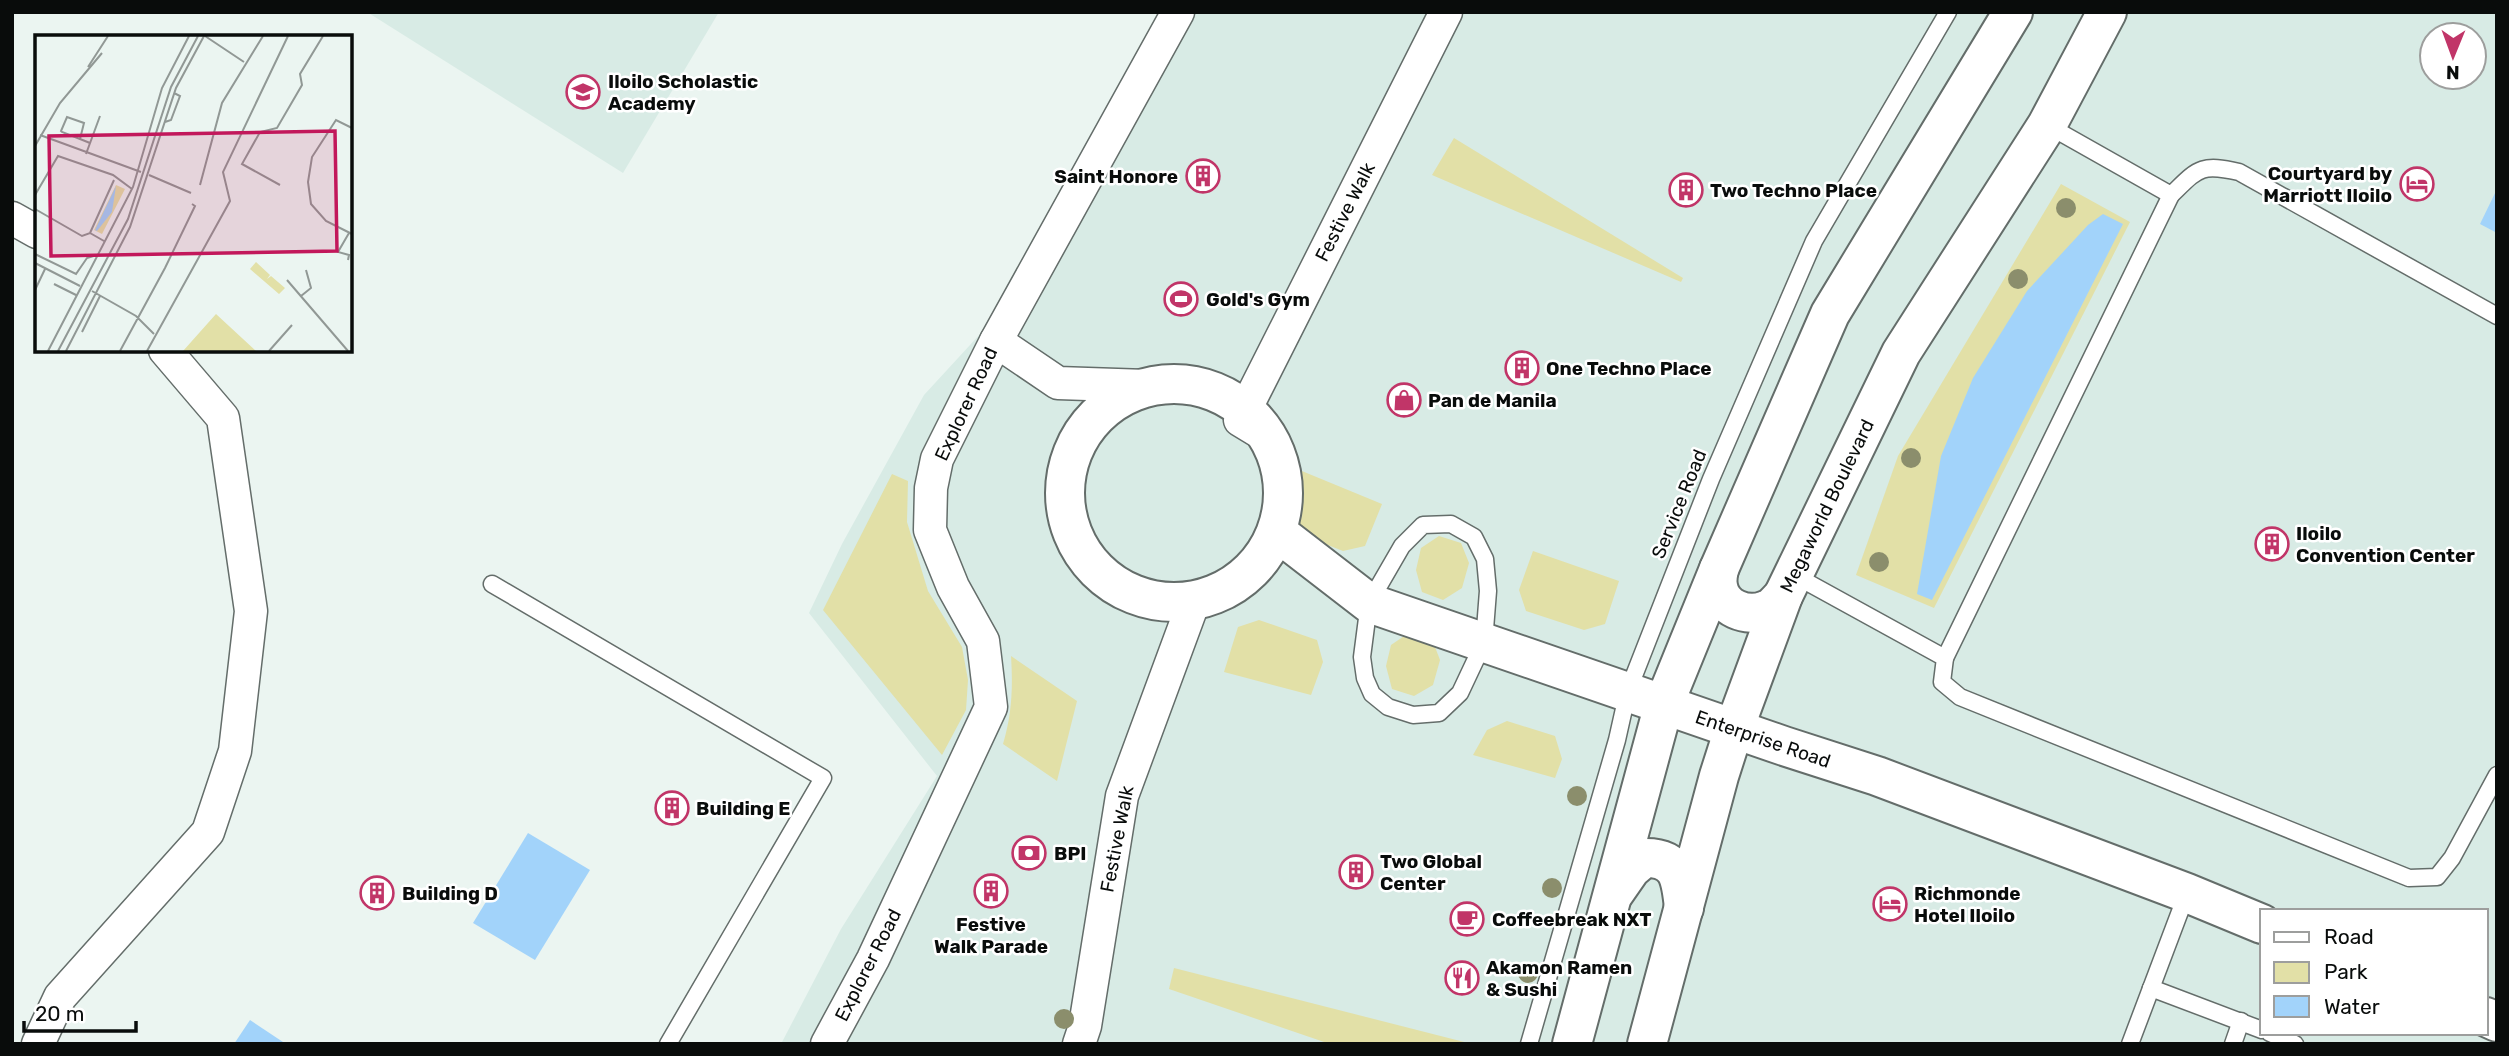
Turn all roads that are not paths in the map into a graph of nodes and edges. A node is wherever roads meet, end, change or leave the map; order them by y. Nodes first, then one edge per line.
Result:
1 (1178, 12) edge
2 (1446, 12) edge
3 (1948, 12) edge
4 (2013, 12) edge
5 (2107, 12) edge
6 (2047, 125) junction
7 (2171, 195) junction
8 (12, 218) edge
9 (35, 231) edge
10 (2497, 316) edge
11 (996, 341) junction
12 (167, 352) edge
13 (1147, 386) junction
14 (1268, 437) junction
15 (1277, 532) junction
16 (1719, 569) junction
17 (492, 584) dead end
18 (1789, 585) junction
19 (1194, 601) junction
20 (1369, 603) junction
21 (1484, 642) junction
22 (1945, 658) junction
23 (1628, 691) junction
24 (1664, 704) junction
25 (1734, 729) junction
26 (2497, 775) edge
27 (1615, 892) junction
28 (2187, 893) junction
29 (1684, 908) junction
30 (2260, 923) edge
31 (2151, 988) junction
32 (2241, 1021) junction
33 (2260, 1029) edge
34 (2275, 1035) edge
35 (38, 1044) edge
36 (668, 1044) edge
37 (827, 1044) edge
38 (1079, 1044) edge
39 (1529, 1044) edge
40 (1572, 1044) edge
41 (1647, 1044) edge
42 (2130, 1044) edge
43 (2233, 1044) edge
44 (2295, 1044) edge

1 - 11 street, Explorer Road
2 - 14 street, Festive Walk
3 - 23 lane, Service Road
4 - 16 main road
5 - 6 main road, Megaworld Boulevard
6 - 7 lane
6 - 18 main road, Megaworld Boulevard
7 - 10 lane
7 - 22 lane
8 - 9 street
11 - 13 street
11 - 37 street, Explorer Road
12 - 35 street
13 - 14 main road
13 - 19 main road
14 - 15 main road
15 - 19 main road
15 - 20 main road, Enterprise Road
16 - 18 main road
16 - 24 main road
17 - 36 lane
18 - 22 lane
18 - 25 main road, Megaworld Boulevard
19 - 38 street, Festive Walk
20 - 21 main road, Enterprise Road
20 - 21 lane
20 - 21 lane
21 - 23 main road, Enterprise Road
22 - 26 lane
23 - 24 main road, Enterprise Road
23 - 39 lane, Service Road
24 - 25 main road, Enterprise Road
24 - 27 main road
25 - 28 main road, Enterprise Road
25 - 29 main road, Megaworld Boulevard
27 - 29 main road
27 - 40 main road
28 - 30 main road, Enterprise Road
28 - 31 lane
29 - 41 main road, Megaworld Boulevard
31 - 32 lane
31 - 42 lane
32 - 33 lane
32 - 43 lane
34 - 44 lane

